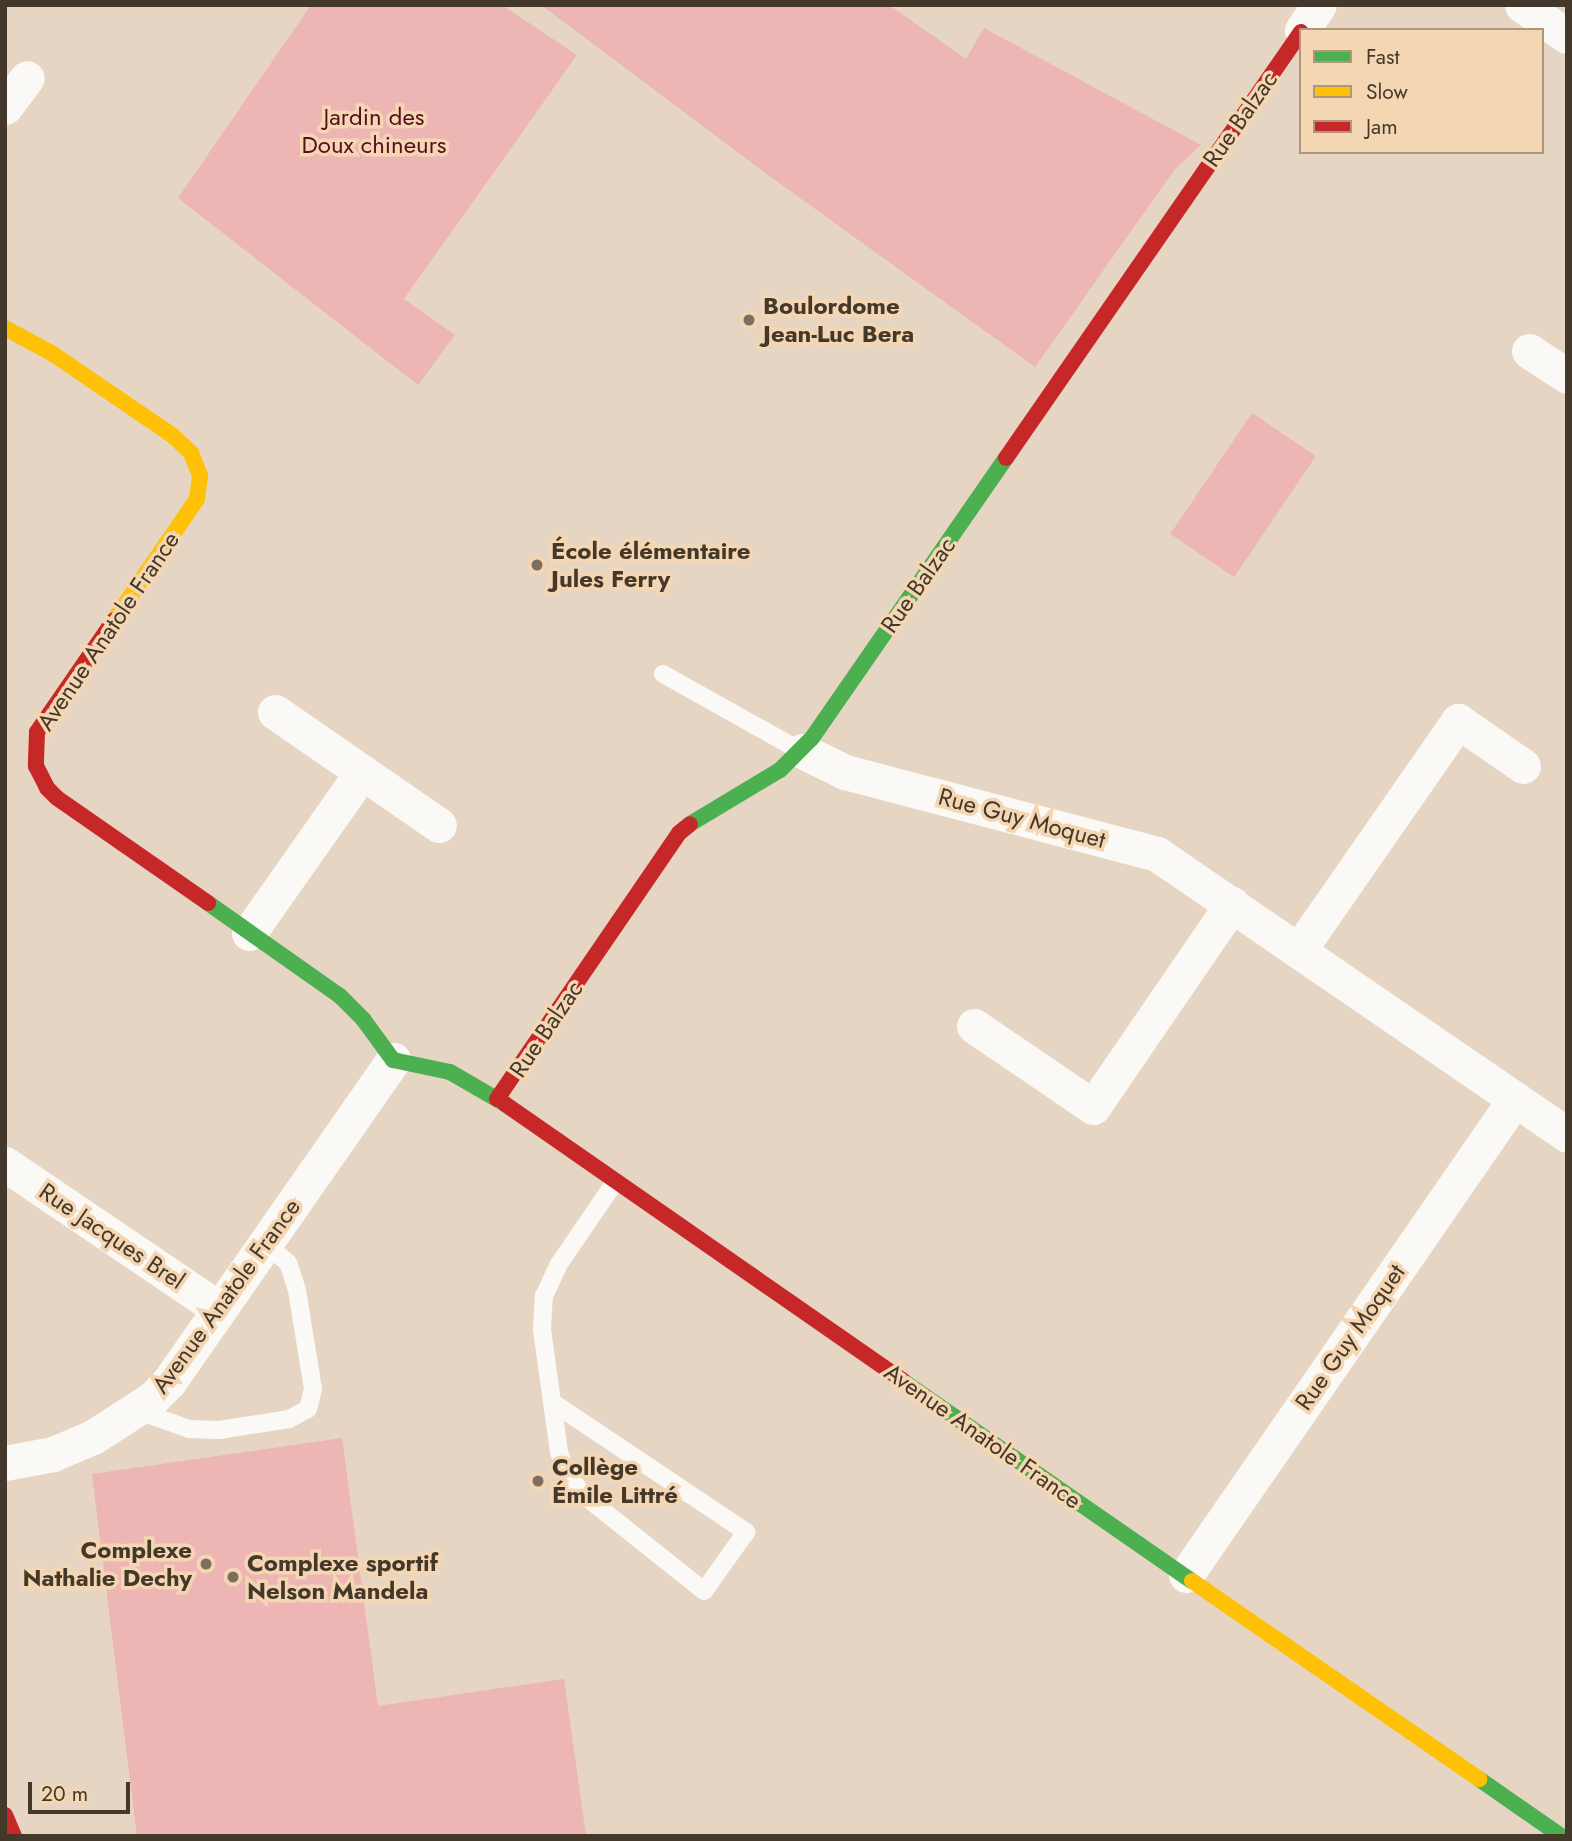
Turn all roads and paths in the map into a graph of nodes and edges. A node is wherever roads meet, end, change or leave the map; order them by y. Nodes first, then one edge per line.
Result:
1 (1319, 5) edge
2 (1522, 5) edge
3 (1303, 28) edge
4 (1299, 34) edge
5 (1567, 36) edge
6 (27, 78) dead end
7 (5, 107) edge
8 (5, 328) edge
9 (1529, 351) dead end
10 (1567, 376) edge
11 (663, 674) dead end
12 (275, 712) dead end
13 (802, 751) junction
14 (1523, 766) dead end
15 (362, 772) junction
16 (439, 825) dead end
17 (1232, 904) junction
18 (249, 933) junction
19 (1299, 950) junction
20 (974, 1026) dead end
21 (393, 1060) junction
22 (497, 1099) junction
23 (1515, 1099) junction
24 (1567, 1135) edge
25 (5, 1164) edge
26 (615, 1182) junction
27 (265, 1243) junction
28 (219, 1308) junction
29 (552, 1402) junction
30 (136, 1410) junction
31 (5, 1463) edge
32 (1186, 1575) junction
33 (5, 1815) edge
34 (13, 1836) edge
35 (1561, 1836) edge

1 - 3 street, Rue Balzac
2 - 5 street
4 - 13 street, Rue Balzac
6 - 7 street
8 - 18 street, Avenue Anatole France
9 - 10 street
11 - 13 lane
12 - 15 street
13 - 17 street, Rue Guy Moquet
13 - 22 street, Rue Balzac
14 - 19 street
15 - 16 street
15 - 18 street
17 - 19 street, Rue Guy Moquet
17 - 20 street
18 - 21 street, Avenue Anatole France
19 - 23 street, Rue Guy Moquet
21 - 22 street, Avenue Anatole France
21 - 27 street, Avenue Anatole France
22 - 26 street, Avenue Anatole France
23 - 24 street, Rue Guy Moquet
23 - 32 street, Rue Guy Moquet
25 - 28 street, Rue Jacques Brel
26 - 29 lane
26 - 32 street, Avenue Anatole France
27 - 28 street, Avenue Anatole France
27 - 30 lane
28 - 30 street, Avenue Anatole France
29 - 29 lane
30 - 31 street, Avenue Anatole France
32 - 35 street, Avenue Anatole France
33 - 34 street

